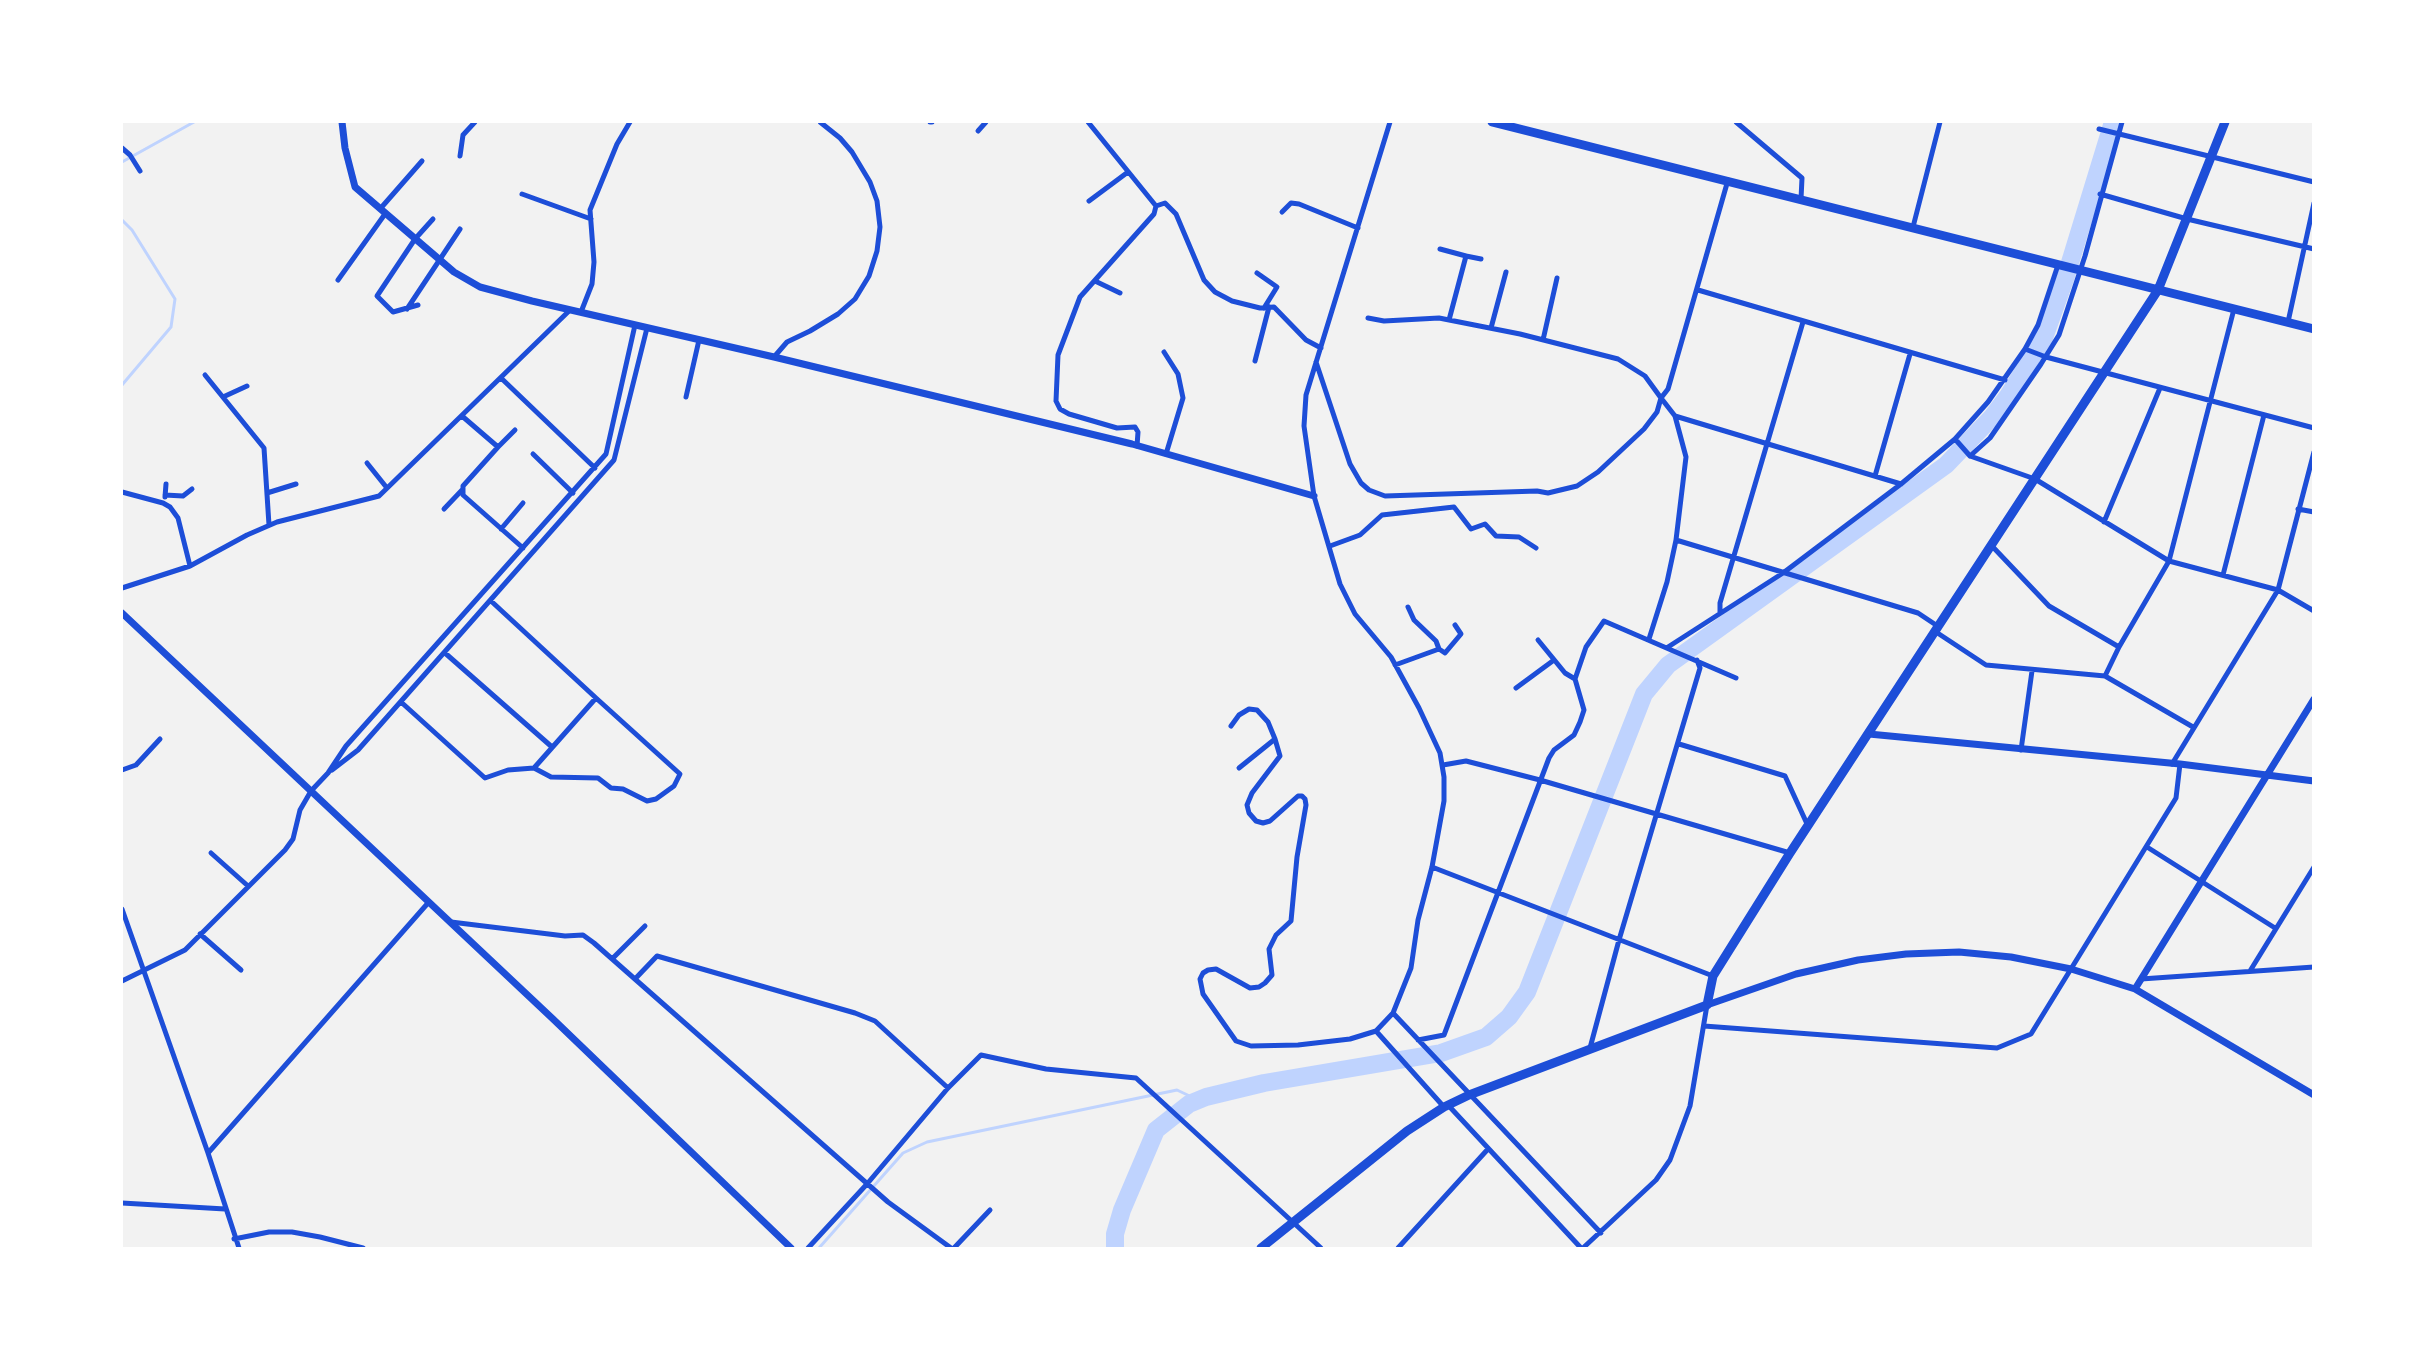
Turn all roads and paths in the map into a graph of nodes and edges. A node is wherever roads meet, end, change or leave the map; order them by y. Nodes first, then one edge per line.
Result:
1 (342, 122) edge
2 (475, 122) edge
3 (630, 122) edge
4 (820, 122) edge
5 (986, 122) edge
6 (1088, 122) edge
7 (1390, 122) edge
8 (1492, 122) edge
9 (1736, 122) edge
10 (1940, 122) edge
11 (2122, 122) edge
12 (2225, 122) edge
13 (2101, 130) dead end
14 (978, 131) dead end
15 (2116, 134) junction
16 (122, 148) edge
17 (459, 156) dead end
18 (2211, 158) junction
19 (422, 161) dead end
20 (141, 171) dead end
21 (1128, 172) junction
22 (1728, 180) junction
23 (2313, 182) edge
24 (522, 194) dead end
25 (2100, 194) junction
26 (1801, 199) junction
27 (1089, 201) dead end
28 (2313, 203) edge
29 (1156, 206) junction
30 (382, 211) junction
31 (1282, 212) dead end
32 (433, 219) dead end
33 (591, 219) junction
34 (2187, 219) junction
35 (1914, 227) junction
36 (1358, 228) junction
37 (460, 230) dead end
38 (415, 239) junction
39 (2303, 247) junction
40 (1440, 249) dead end
41 (2313, 249) edge
42 (1466, 256) junction
43 (1481, 259) dead end
44 (441, 260) junction
45 (2060, 266) junction
46 (2078, 270) junction
47 (1506, 272) dead end
48 (1257, 273) dead end
49 (1557, 278) dead end
50 (338, 280) dead end
51 (1095, 281) junction
52 (1698, 290) junction
53 (2158, 290) junction
54 (1120, 293) dead end
55 (418, 305) dead end
56 (1266, 308) junction
57 (407, 309) junction
58 (2234, 309) junction
59 (570, 310) junction
60 (581, 312) junction
61 (1368, 318) dead end
62 (1449, 320) junction
63 (1803, 322) junction
64 (2288, 322) junction
65 (635, 325) junction
66 (647, 328) junction
67 (1491, 328) junction
68 (2313, 329) edge
69 (699, 340) junction
70 (1543, 340) junction
71 (1320, 348) junction
72 (2027, 349) junction
73 (1164, 352) dead end
74 (1910, 354) junction
75 (2044, 356) junction
76 (774, 357) junction
77 (1255, 361) dead end
78 (1316, 362) junction
79 (2104, 373) junction
80 (205, 375) dead end
81 (501, 378) junction
82 (2005, 380) junction
83 (246, 386) dead end
84 (2160, 388) junction
85 (223, 397) junction
86 (686, 397) dead end
87 (1661, 398) junction
88 (2212, 400) junction
89 (2264, 415) junction
90 (462, 416) junction
91 (1675, 416) junction
92 (2313, 428) edge
93 (515, 429) dead end
94 (1956, 440) junction
95 (1767, 443) junction
96 (1137, 446) junction
97 (498, 447) junction
98 (2313, 452) edge
99 (533, 454) dead end
100 (1166, 454) junction
101 (1969, 455) junction
102 (367, 463) dead end
103 (595, 468) junction
104 (1875, 476) junction
105 (2035, 479) junction
106 (166, 484) dead end
107 (296, 484) dead end
108 (1901, 484) junction
109 (387, 488) junction
110 (192, 489) dead end
111 (463, 489) junction
112 (122, 492) edge
113 (267, 493) junction
114 (573, 493) junction
115 (165, 495) junction
116 (1314, 496) junction
117 (523, 503) dead end
118 (165, 504) junction
119 (444, 509) dead end
120 (2298, 509) junction
121 (2313, 512) edge
122 (2104, 522) junction
123 (269, 525) junction
124 (501, 529) junction
125 (1676, 540) junction
126 (1330, 546) junction
127 (1991, 546) junction
128 (523, 548) junction
129 (1536, 548) dead end
130 (1734, 558) junction
131 (2169, 561) junction
132 (190, 566) junction
133 (1785, 574) junction
134 (2223, 575) junction
135 (122, 588) edge
136 (2278, 590) junction
137 (491, 601) junction
138 (1408, 607) dead end
139 (1720, 612) junction
140 (2313, 612) edge
141 (122, 613) edge
142 (1455, 625) dead end
143 (1938, 629) junction
144 (1649, 639) junction
145 (1538, 640) dead end
146 (2119, 647) junction
147 (1670, 648) junction
148 (1439, 649) junction
149 (445, 653) junction
150 (1554, 660) junction
151 (1697, 660) junction
152 (1395, 664) junction
153 (2032, 671) junction
154 (2105, 676) junction
155 (1736, 678) dead end
156 (1575, 679) junction
157 (1516, 688) dead end
158 (596, 698) junction
159 (2313, 699) edge
160 (401, 702) junction
161 (1231, 726) dead end
162 (2193, 727) junction
163 (1869, 734) junction
164 (160, 739) dead end
165 (1275, 739) junction
166 (1679, 744) junction
167 (552, 747) junction
168 (2021, 750) junction
169 (2176, 764) junction
170 (1443, 765) junction
171 (534, 768) junction
172 (1239, 768) dead end
173 (122, 770) edge
174 (328, 772) junction
175 (2267, 775) junction
176 (1540, 780) junction
177 (2313, 781) edge
178 (311, 791) junction
179 (1658, 816) junction
180 (1808, 826) junction
181 (2147, 848) junction
182 (211, 853) dead end
183 (1790, 853) junction
184 (1432, 867) junction
185 (2313, 867) edge
186 (2201, 880) junction
187 (249, 886) junction
188 (1497, 893) junction
189 (428, 903) junction
190 (122, 909) edge
191 (447, 922) junction
192 (645, 926) dead end
193 (2275, 928) junction
194 (200, 934) junction
195 (1619, 940) junction
196 (612, 959) junction
197 (2313, 967) edge
198 (2071, 969) junction
199 (241, 970) dead end
200 (2250, 971) junction
201 (144, 972) junction
202 (1713, 976) junction
203 (635, 979) junction
204 (2141, 979) junction
205 (122, 981) edge
206 (2134, 989) junction
207 (1707, 1005) junction
208 (1393, 1013) junction
209 (1704, 1026) junction
210 (1376, 1030) junction
211 (1419, 1041) junction
212 (1590, 1048) junction
213 (948, 1088) junction
214 (1469, 1095) junction
215 (2313, 1095) edge
216 (1446, 1106) junction
217 (1488, 1149) junction
218 (208, 1153) junction
219 (867, 1184) junction
220 (122, 1203) edge
221 (225, 1209) junction
222 (990, 1210) dead end
223 (1292, 1223) junction
224 (1601, 1233) junction
225 (234, 1239) junction
226 (239, 1248) edge
227 (363, 1248) edge
228 (791, 1248) edge
229 (808, 1248) edge
230 (952, 1248) edge
231 (1261, 1248) edge
232 (1321, 1248) edge
233 (1398, 1248) edge
234 (1582, 1248) edge

1 - 30 street
2 - 17 street
3 - 33 street
4 - 76 street
5 - 14 street
6 - 21 street
7 - 36 street
8 - 22 main road
9 - 26 street
10 - 35 street
11 - 15 street
12 - 18 main road
13 - 15 street
15 - 18 street
15 - 25 street
16 - 20 street
18 - 23 street
18 - 34 main road
19 - 30 street
21 - 27 street
21 - 29 street
22 - 26 main road
22 - 52 street
24 - 33 street
25 - 34 street
25 - 46 street
26 - 35 main road
28 - 39 street
29 - 51 street
29 - 56 street
30 - 38 street
30 - 50 street
31 - 36 street
32 - 38 street
33 - 60 street
34 - 39 street
34 - 53 main road
35 - 45 main road
36 - 71 street
37 - 44 street
38 - 44 street
38 - 57 street
39 - 41 street
39 - 64 street
40 - 42 street
42 - 43 street
42 - 62 street
44 - 57 street
44 - 59 street
45 - 46 main road
45 - 72 street
46 - 53 main road
46 - 75 street
47 - 67 street
48 - 56 street
49 - 70 street
51 - 54 street
51 - 96 street
52 - 63 street
52 - 87 street
53 - 58 main road
53 - 79 main road
55 - 57 street
56 - 71 street
56 - 77 street
58 - 64 main road
58 - 88 street
59 - 60 street
59 - 81 street
60 - 65 street
61 - 62 street
62 - 67 street
63 - 74 street
63 - 95 street
64 - 68 main road
65 - 66 street
65 - 103 street
66 - 69 street
66 - 137 street
67 - 70 street
69 - 76 street
69 - 86 street
70 - 87 street
71 - 78 street
72 - 75 street
72 - 82 street
73 - 100 street
74 - 82 street
74 - 104 street
75 - 79 street
75 - 101 street
76 - 96 street
78 - 87 street
78 - 116 street
79 - 84 street
79 - 105 main road
80 - 85 street
81 - 90 street
81 - 103 street
82 - 94 street
83 - 85 street
84 - 88 street
84 - 122 street
85 - 113 street
87 - 91 street
88 - 89 street
88 - 131 street
89 - 92 street
89 - 134 street
90 - 97 street
90 - 109 street
91 - 95 street
91 - 125 street
93 - 97 street
94 - 101 street
94 - 108 street
95 - 104 street
95 - 130 street
96 - 100 street
97 - 111 street
98 - 120 street
99 - 114 street
100 - 116 street
101 - 105 street
102 - 109 street
103 - 114 street
104 - 108 street
105 - 122 street
105 - 127 main road
106 - 115 street
107 - 113 street
108 - 133 street
109 - 123 street
110 - 115 street
111 - 119 street
111 - 124 street
112 - 118 street
113 - 123 street
114 - 128 street
115 - 118 street
116 - 126 street
117 - 124 street
118 - 132 street
120 - 121 street
120 - 136 street
122 - 131 street
123 - 132 street
124 - 128 street
125 - 130 street
125 - 144 street
126 - 129 street
126 - 152 street
127 - 143 main road
127 - 146 street
128 - 174 street
130 - 133 street
130 - 139 street
131 - 134 street
131 - 146 street
132 - 135 street
133 - 139 street
133 - 143 street
134 - 136 street
136 - 140 street
136 - 162 street
137 - 149 street
137 - 158 street
138 - 148 street
139 - 147 street
141 - 178 street
142 - 148 street
143 - 153 street
143 - 163 main road
144 - 147 street
144 - 156 street
145 - 150 street
146 - 154 street
147 - 151 street
148 - 152 street
149 - 160 street
149 - 167 street
150 - 156 street
150 - 157 street
151 - 155 street
151 - 166 street
152 - 170 street
153 - 154 street
153 - 168 street
154 - 162 street
156 - 176 street
158 - 167 street
158 - 171 street
159 - 175 street
160 - 171 street
160 - 174 street
161 - 165 street
162 - 169 street
163 - 168 street
163 - 180 main road
164 - 173 street
165 - 172 street
165 - 210 street
166 - 179 street
166 - 180 street
167 - 171 street
168 - 169 street
169 - 175 street
169 - 181 street
170 - 176 street
170 - 184 street
174 - 178 street
175 - 177 street
175 - 186 street
176 - 179 street
176 - 188 street
178 - 187 street
178 - 189 street
179 - 183 street
179 - 195 street
180 - 183 main road
181 - 186 street
181 - 198 street
182 - 187 street
183 - 202 main road
184 - 188 street
184 - 208 street
185 - 193 street
186 - 193 street
186 - 204 street
187 - 194 street
188 - 195 street
188 - 211 street
189 - 191 street
189 - 218 street
190 - 201 street
191 - 196 street
191 - 228 street
192 - 196 street
193 - 200 street
194 - 199 street
194 - 201 street
195 - 202 street
195 - 212 street
196 - 203 street
197 - 200 street
198 - 206 street
198 - 207 street
198 - 209 street
200 - 204 street
201 - 205 street
201 - 218 street
202 - 207 main road
203 - 213 street
203 - 219 street
204 - 206 street
206 - 215 street
207 - 209 street
207 - 212 main road
208 - 210 street
208 - 211 street
209 - 224 street
210 - 216 street
211 - 214 street
212 - 214 main road
213 - 219 street
213 - 223 street
214 - 216 main road
214 - 224 street
216 - 217 street
216 - 223 main road
217 - 233 street
217 - 234 street
218 - 221 street
219 - 229 street
219 - 230 street
220 - 221 street
221 - 225 street
222 - 230 street
223 - 231 main road
223 - 232 street
224 - 234 street
225 - 226 street
225 - 227 street

